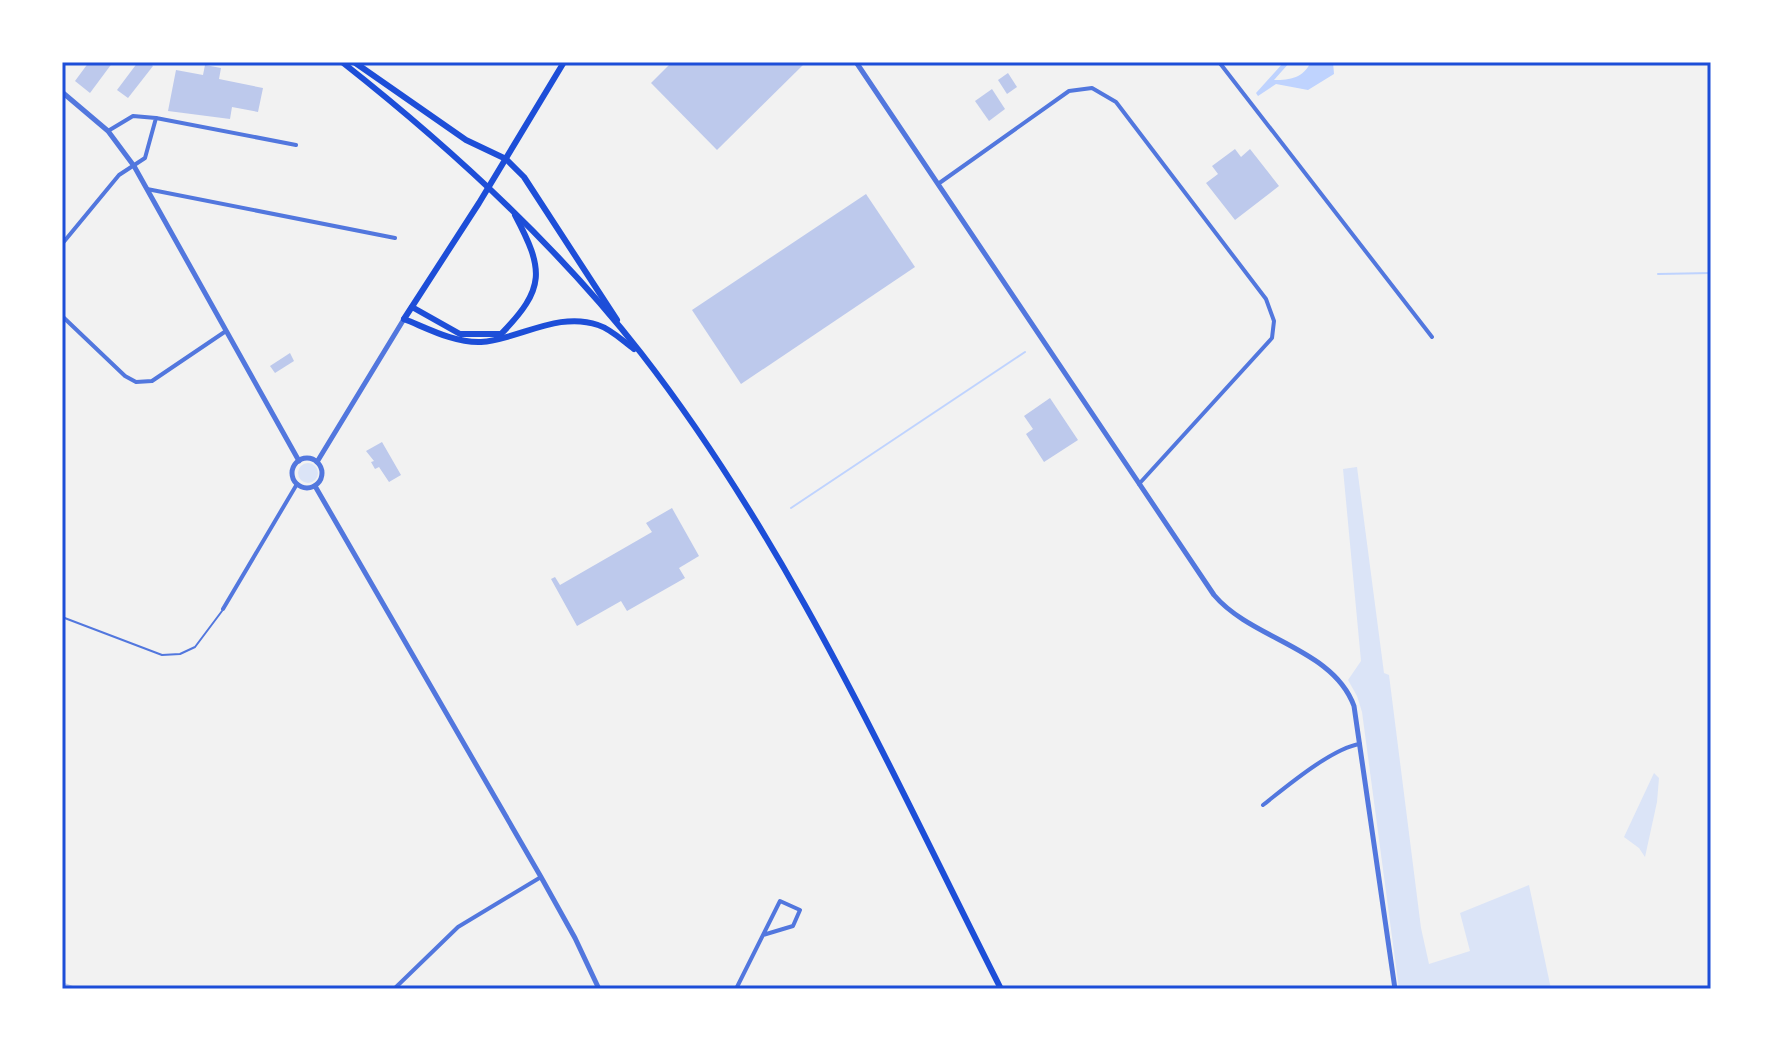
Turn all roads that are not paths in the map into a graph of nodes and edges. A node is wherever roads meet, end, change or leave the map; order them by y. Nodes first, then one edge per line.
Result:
1 (342, 62) edge
2 (354, 62) edge
3 (564, 62) edge
4 (856, 62) edge
5 (1219, 62) edge
6 (62, 92) edge
7 (156, 118) junction
8 (108, 131) junction
9 (296, 145) dead end
10 (506, 159) junction
11 (134, 166) junction
12 (937, 185) junction
13 (147, 189) junction
14 (511, 209) junction
15 (395, 238) dead end
16 (62, 244) edge
17 (412, 307) junction
18 (62, 316) edge
19 (404, 319) junction
20 (226, 331) junction
21 (1432, 337) dead end
22 (630, 340) junction
23 (642, 354) junction
24 (299, 461) junction
25 (317, 462) junction
26 (297, 484) junction
27 (1139, 484) junction
28 (315, 486) junction
29 (223, 609) joint
30 (62, 617) edge
31 (1360, 744) junction
32 (1263, 805) dead end
33 (541, 877) junction
34 (763, 935) junction
35 (394, 989) edge
36 (599, 989) edge
37 (736, 989) edge
38 (1001, 989) edge
39 (1395, 989) edge

1 - 14 main road
2 - 10 main road
3 - 10 main road
4 - 12 street
5 - 21 street
6 - 8 street
7 - 8 street
7 - 9 street
7 - 11 street
8 - 11 street
10 - 17 main road
10 - 22 main road
11 - 13 street
11 - 16 street
12 - 27 street
12 - 27 street
13 - 15 street
13 - 20 street
14 - 17 main road
14 - 22 main road
17 - 19 main road
18 - 20 street
19 - 23 main road
19 - 25 street
20 - 24 street
22 - 23 main road
23 - 38 main road
24 - 25 street
24 - 26 street
25 - 28 street
26 - 28 street
26 - 29 street
27 - 31 street
28 - 33 street
29 - 30 lane
31 - 32 street
31 - 39 street
33 - 35 street
33 - 36 street
34 - 34 street
34 - 37 street

